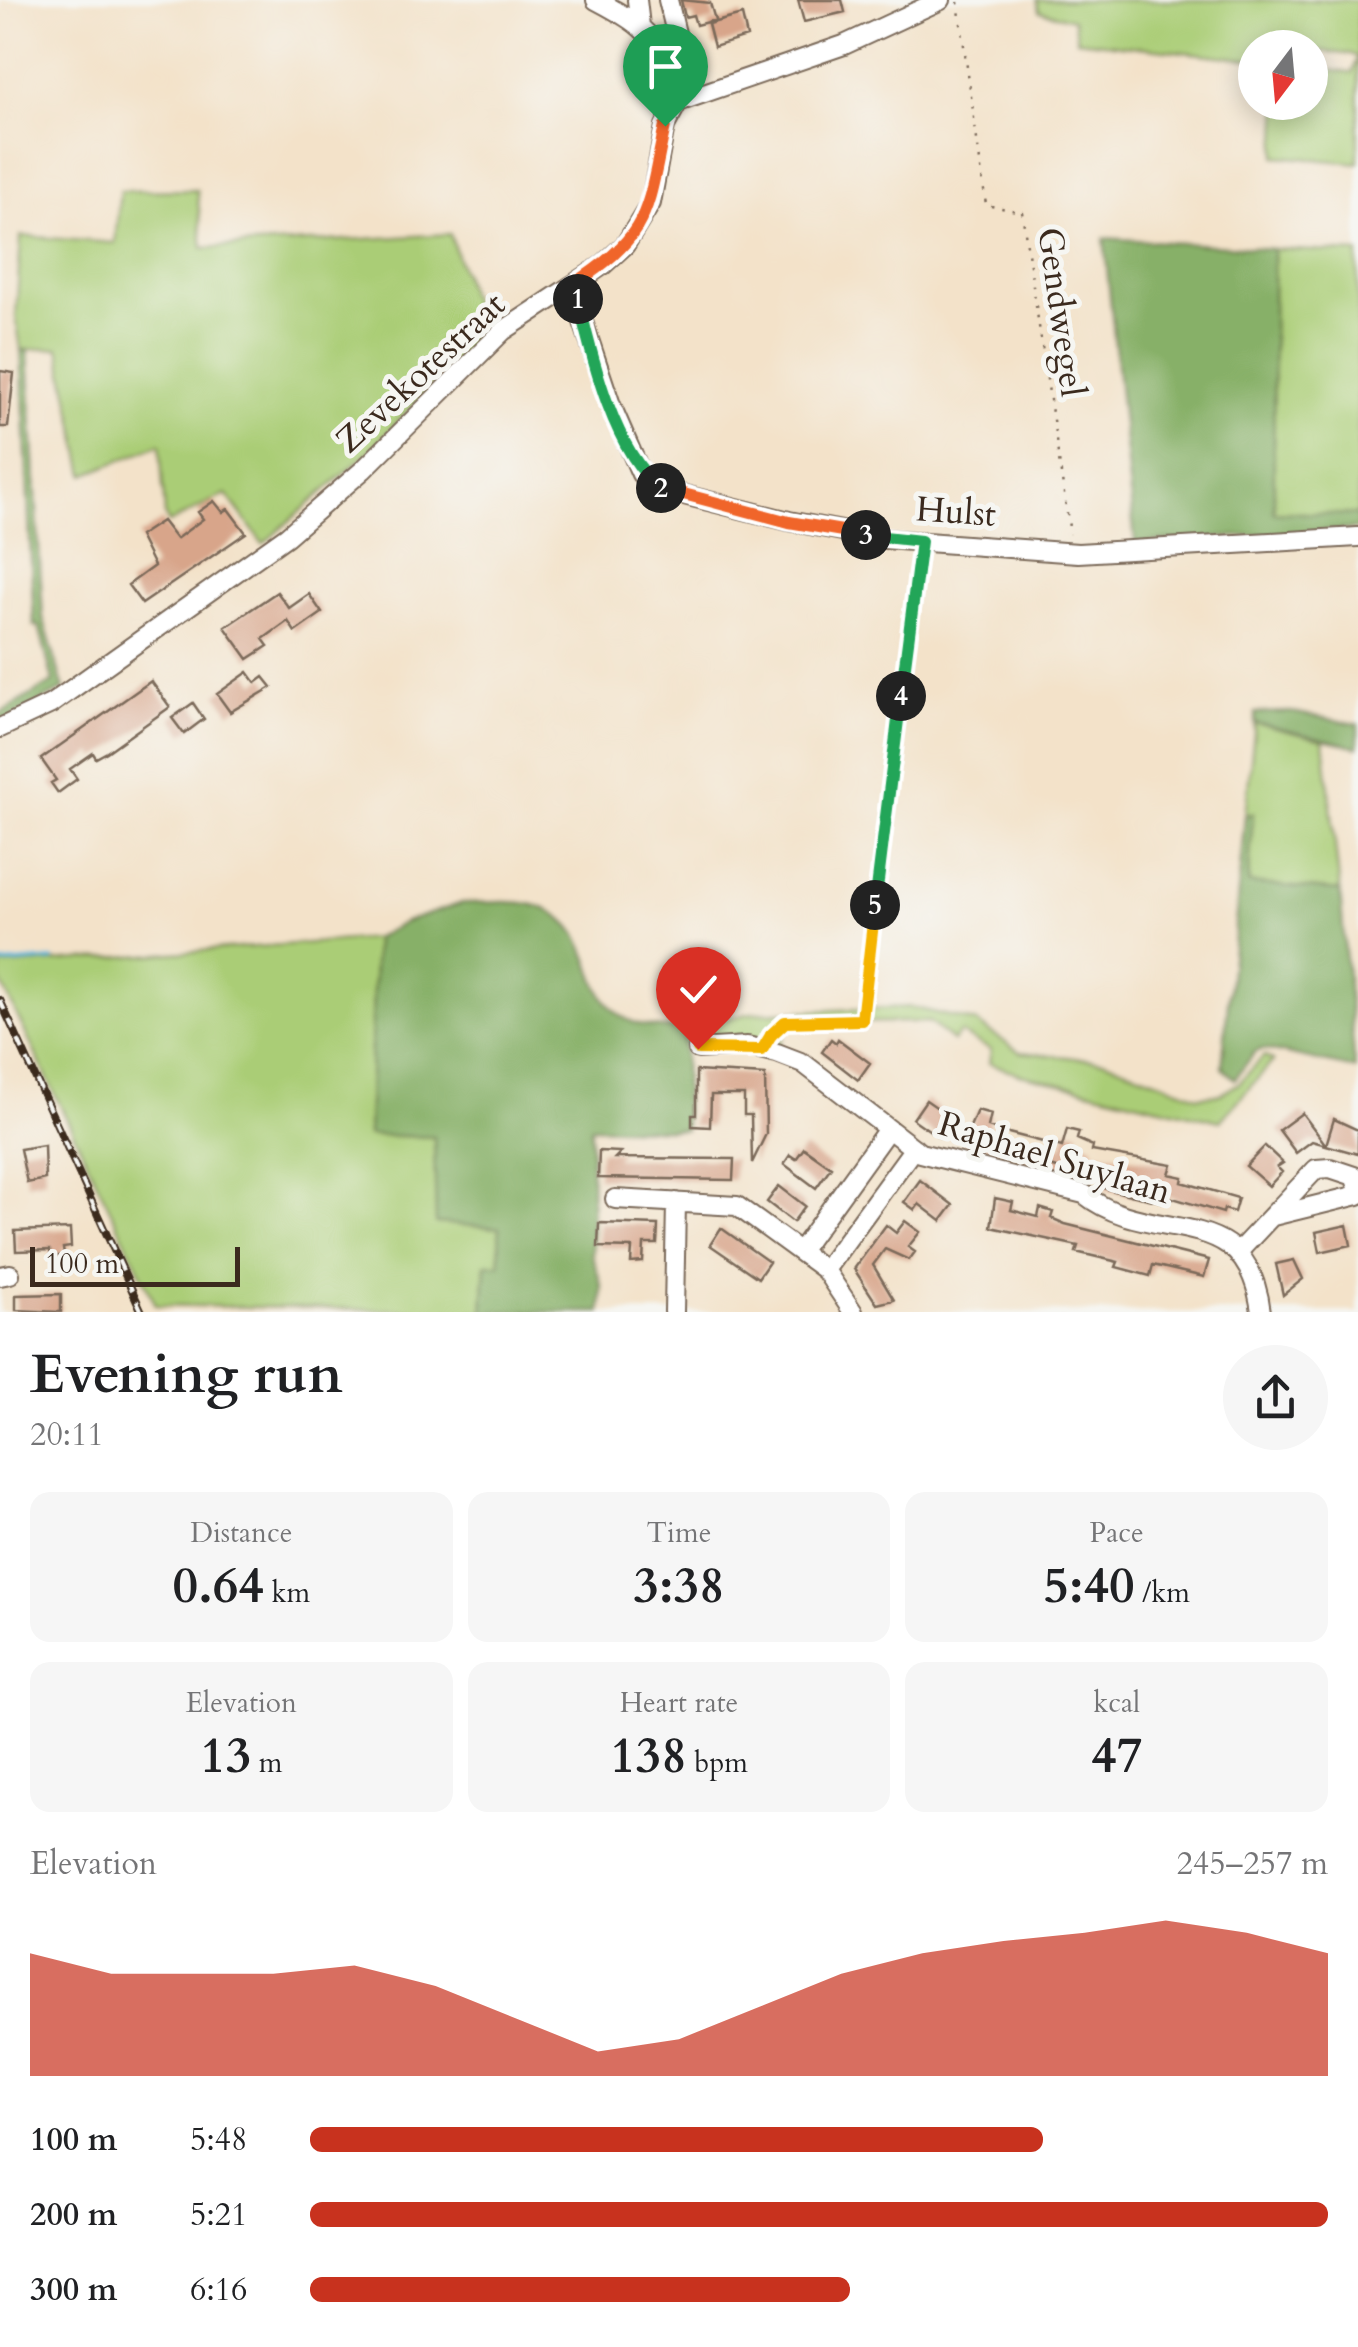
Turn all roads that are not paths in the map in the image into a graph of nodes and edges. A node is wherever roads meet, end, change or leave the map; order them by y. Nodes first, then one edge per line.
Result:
1 (596, 0) edge
2 (637, 0) edge
3 (668, 0) edge
4 (942, 0) edge
5 (640, 26) junction
6 (678, 102) junction
7 (571, 286) junction
8 (1358, 537) edge
9 (0, 728) edge
10 (698, 1049) dead end
11 (888, 1129) junction
12 (914, 1148) junction
13 (1358, 1191) edge
14 (615, 1199) dead end
15 (676, 1202) junction
16 (1272, 1216) junction
17 (801, 1250) junction
18 (1239, 1251) junction
19 (825, 1270) junction
20 (674, 1312) edge
21 (853, 1312) edge
22 (1261, 1312) edge

1 - 5 street
2 - 5 street
3 - 6 street, Zevekotestraat
4 - 6 street
5 - 6 street
6 - 7 street, Zevekotestraat
7 - 8 street, Hulst
7 - 9 street, Zevekotestraat
10 - 11 street, Raphael Suylaan
11 - 12 street, Raphael Suylaan
11 - 17 street
12 - 18 street, Raphael Suylaan
12 - 19 street
13 - 16 street
13 - 16 street
14 - 15 street
15 - 17 street
15 - 20 street
16 - 18 street
17 - 19 street
18 - 22 street
19 - 21 street

